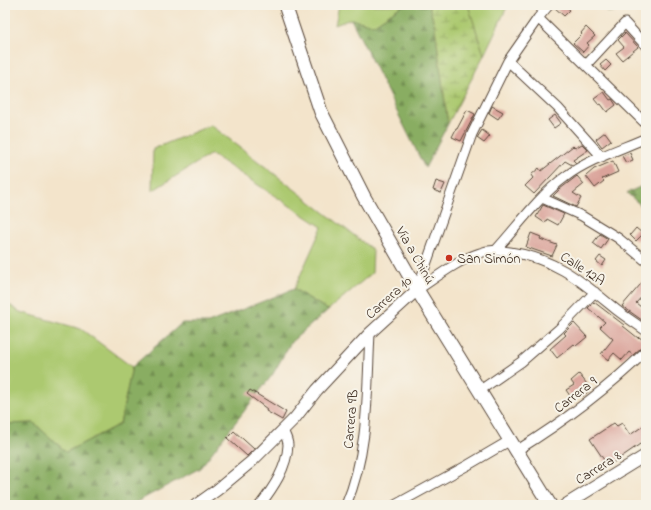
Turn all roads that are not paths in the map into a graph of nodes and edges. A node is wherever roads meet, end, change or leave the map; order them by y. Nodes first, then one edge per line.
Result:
1 (285, 5) edge
2 (549, 5) edge
3 (538, 18) junction
4 (644, 41) edge
5 (508, 61) junction
6 (586, 65) junction
7 (646, 124) edge
8 (646, 138) edge
9 (602, 157) junction
10 (542, 198) junction
11 (496, 250) junction
12 (646, 260) edge
13 (417, 290) junction
14 (595, 292) junction
15 (646, 331) edge
16 (370, 333) junction
17 (646, 352) edge
18 (479, 391) junction
19 (283, 430) junction
20 (513, 446) junction
21 (646, 455) edge
22 (196, 505) edge
23 (260, 505) edge
24 (346, 505) edge
25 (395, 505) edge
26 (550, 505) edge
27 (565, 505) edge

1 - 13 main road, Vía a Chinú
2 - 3 street
3 - 5 street
3 - 6 street
4 - 6 street
5 - 9 street
5 - 13 street
6 - 7 street
8 - 9 street
9 - 10 street
10 - 11 street
10 - 12 street
11 - 13 street, Carrera 10
11 - 14 street, Calle 12A
13 - 16 street, Carrera 10
13 - 18 main road, Vía a Chinú
14 - 15 street, Calle 12A
14 - 18 street
16 - 19 street, Carrera 10
16 - 24 street, Carrera 9B
17 - 20 street, Carrera 9
18 - 20 main road, Vía a Chinú
19 - 22 street, Carrera 10
19 - 23 street
20 - 25 street, Carrera 9
20 - 26 main road, Vía a Chinú
21 - 27 street, Carrera 8

